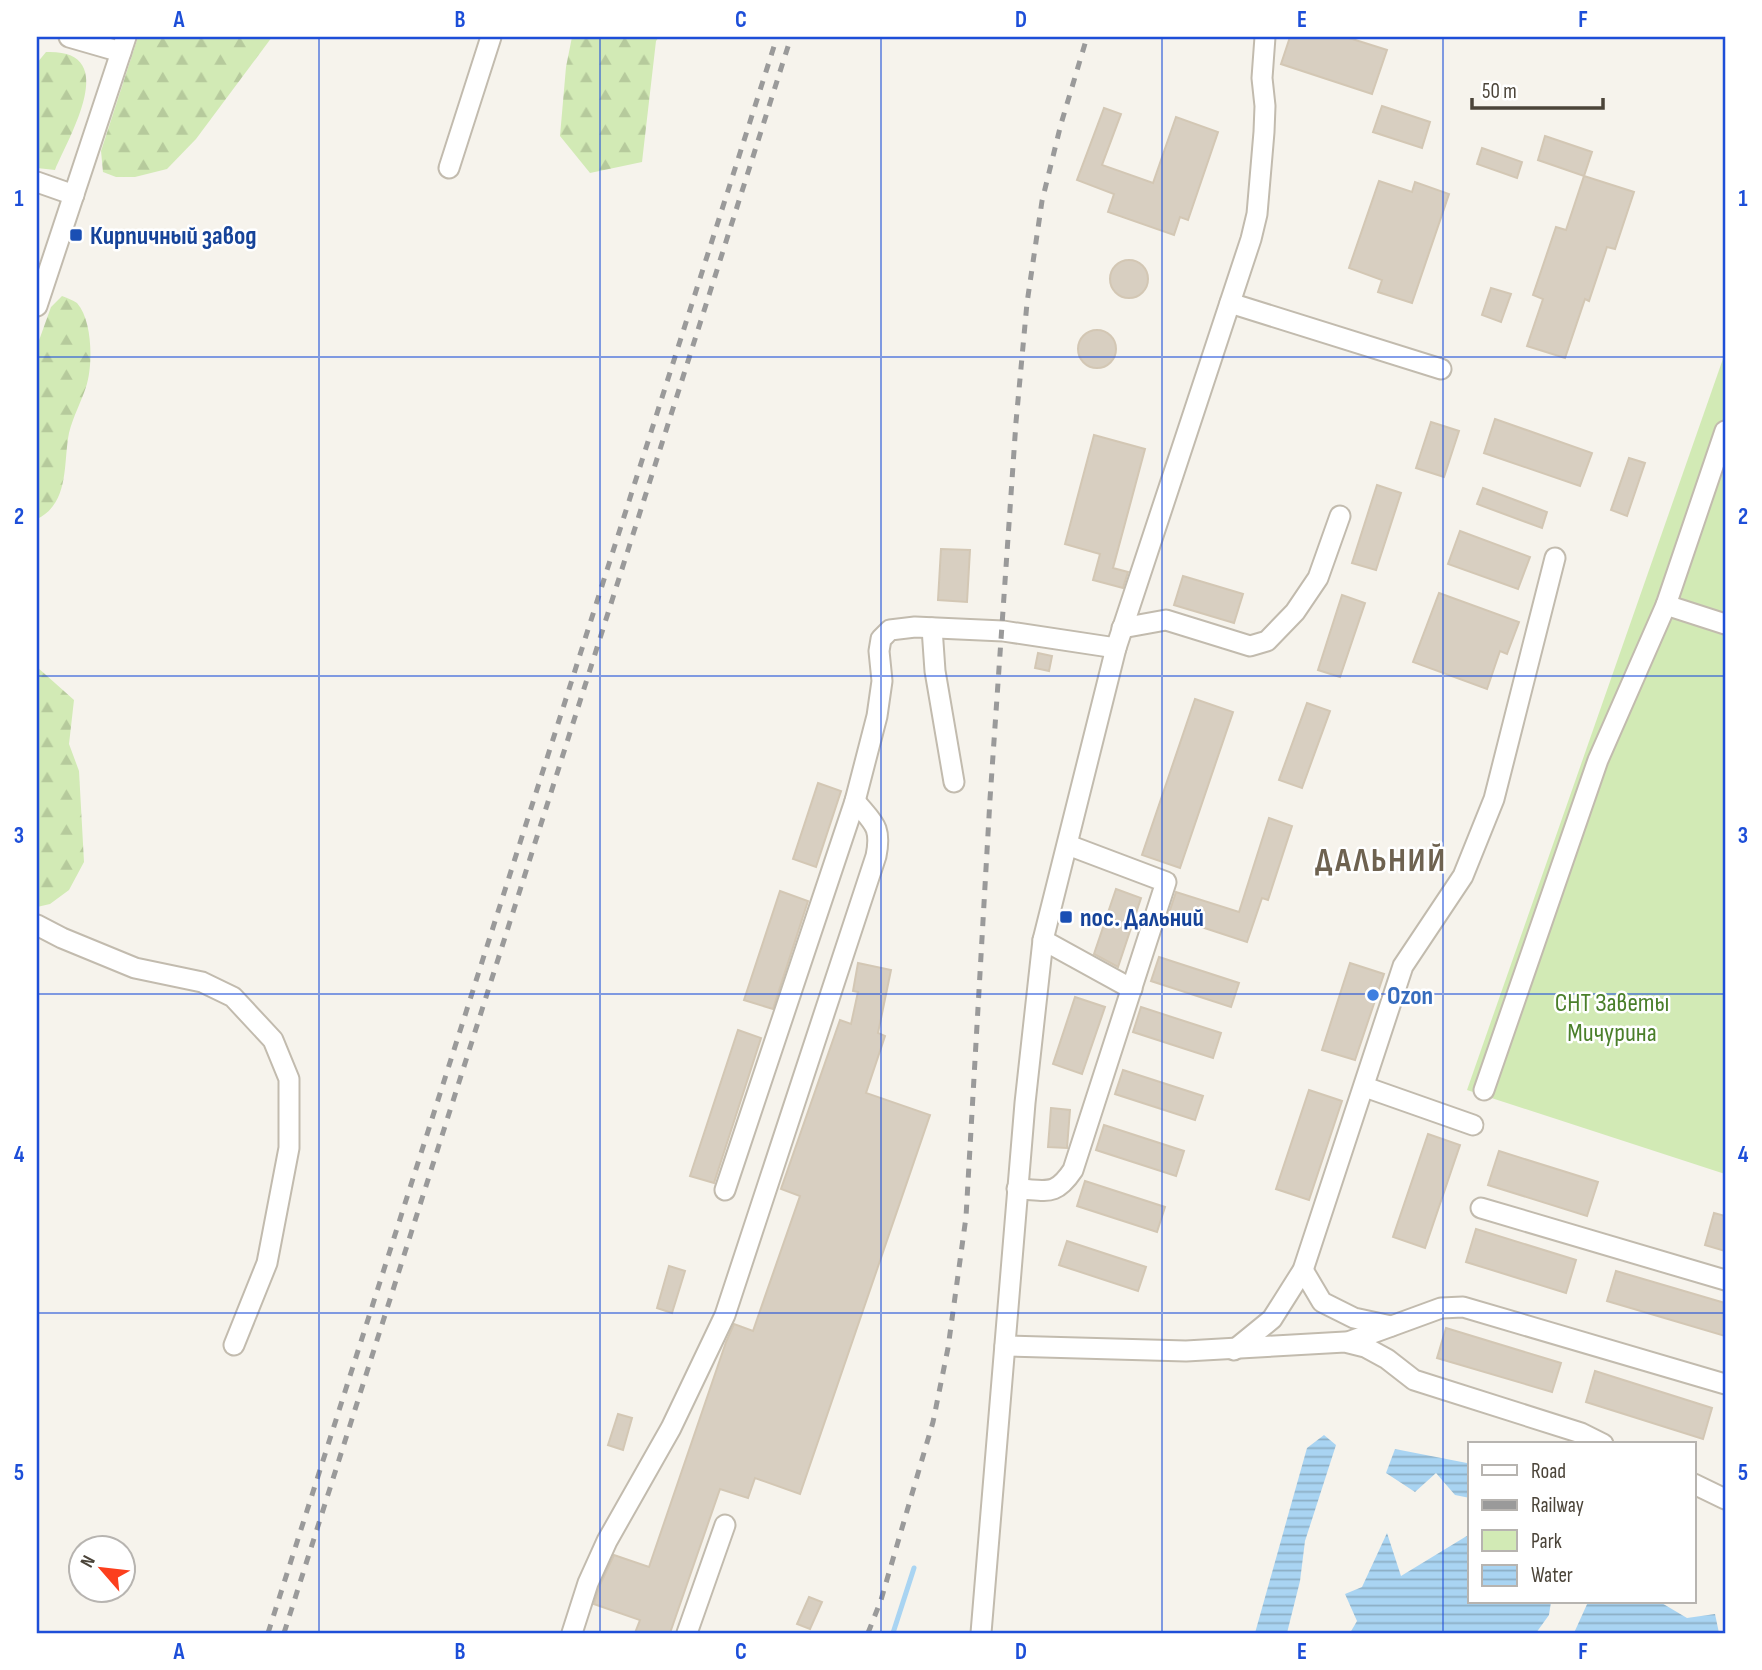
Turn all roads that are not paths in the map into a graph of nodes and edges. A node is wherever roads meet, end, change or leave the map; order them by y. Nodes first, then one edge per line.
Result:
1 (69, 37) edge
2 (491, 37) edge
3 (1265, 37) edge
4 (123, 44) edge
5 (449, 168) dead end
6 (37, 182) edge
7 (74, 195) junction
8 (1230, 303) junction
9 (37, 306) edge
10 (1441, 369) dead end
11 (1723, 443) edge
12 (1340, 516) dead end
13 (1555, 558) dead end
14 (1666, 605) junction
15 (1725, 624) edge
16 (932, 628) junction
17 (1122, 628) junction
18 (1116, 648) junction
19 (954, 782) dead end
20 (855, 801) junction
21 (1068, 845) junction
22 (37, 925) edge
23 (1043, 940) junction
24 (1132, 989) junction
25 (1365, 1087) junction
26 (1484, 1090) dead end
27 (1473, 1125) dead end
28 (1017, 1189) junction
29 (725, 1190) dead end
30 (1481, 1208) dead end
31 (1303, 1270) junction
32 (1725, 1280) edge
33 (1392, 1326) junction
34 (1345, 1342) junction
35 (234, 1345) dead end
36 (1004, 1346) junction
37 (1234, 1350) junction
38 (1725, 1384) edge
39 (1599, 1442) edge
40 (1696, 1485) edge
41 (1725, 1499) edge
42 (724, 1525) dead end
43 (572, 1633) edge
44 (687, 1633) edge
45 (981, 1633) edge

1 - 4 street
2 - 5 street
3 - 8 street
4 - 7 street
6 - 7 street
7 - 9 street
8 - 10 street
8 - 17 street
11 - 14 street
12 - 17 street
13 - 25 street
14 - 15 street
14 - 26 street
16 - 18 street
16 - 19 street
16 - 20 street
17 - 18 street
18 - 21 street
20 - 29 street
20 - 43 street
21 - 23 street
21 - 24 street
22 - 35 street
23 - 24 street
23 - 28 street
24 - 28 street
25 - 27 street
25 - 31 street
28 - 36 street
30 - 32 street
31 - 33 street
31 - 37 street
33 - 34 street
33 - 38 street
34 - 37 street
34 - 39 street
36 - 37 street
36 - 45 street
40 - 41 street
42 - 44 street

